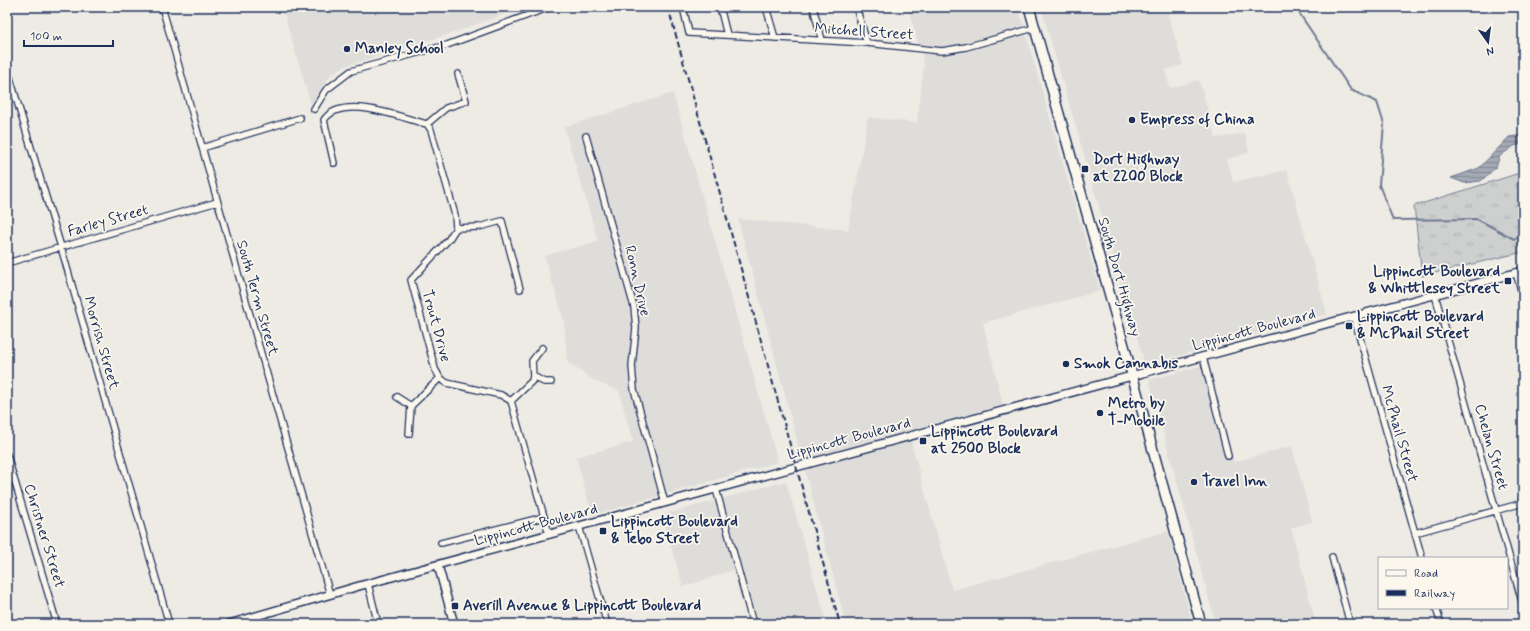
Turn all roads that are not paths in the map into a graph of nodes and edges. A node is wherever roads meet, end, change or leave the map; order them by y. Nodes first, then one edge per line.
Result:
1 (162, 7) edge
2 (550, 7) edge
3 (683, 7) edge
4 (720, 7) edge
5 (766, 7) edge
6 (813, 7) edge
7 (856, 7) edge
8 (1029, 7) edge
9 (1034, 28) junction
10 (728, 35) junction
11 (775, 38) junction
12 (822, 40) junction
13 (867, 43) junction
14 (7, 68) edge
15 (458, 74) dead end
16 (314, 109) dead end
17 (300, 118) dead end
18 (427, 124) junction
19 (586, 136) dead end
20 (202, 148) junction
21 (334, 163) dead end
22 (217, 202) junction
23 (456, 228) junction
24 (61, 247) junction
25 (7, 263) edge
26 (1520, 272) edge
27 (520, 289) dead end
28 (1435, 295) junction
29 (1523, 296) edge
30 (1354, 317) junction
31 (542, 348) dead end
32 (1203, 357) junction
33 (1133, 376) junction
34 (440, 378) junction
35 (532, 378) junction
36 (551, 382) dead end
37 (397, 397) dead end
38 (511, 400) junction
39 (410, 406) junction
40 (409, 434) dead end
41 (7, 455) edge
42 (1228, 456) dead end
43 (716, 489) junction
44 (665, 503) junction
45 (1523, 503) edge
46 (1496, 510) junction
47 (544, 517) junction
48 (579, 526) junction
49 (1415, 533) junction
50 (549, 534) junction
51 (441, 543) dead end
52 (1332, 557) dead end
53 (1422, 557) edge
54 (438, 565) junction
55 (368, 584) junction
56 (330, 595) junction
57 (1523, 605) edge
58 (1436, 609) edge
59 (57, 624) edge
60 (169, 624) edge
61 (229, 624) edge
62 (378, 624) edge
63 (454, 624) edge
64 (607, 624) edge
65 (753, 624) edge
66 (1201, 624) edge
67 (1350, 624) edge
68 (1441, 624) edge

1 - 20 street, South Term Street
2 - 16 street
3 - 10 street, Mitchell Street
4 - 10 street
5 - 11 street
6 - 12 street
7 - 13 street
8 - 9 main road, South Dort Highway
9 - 13 street, Mitchell Street
9 - 33 main road, South Dort Highway
10 - 11 street, Mitchell Street
11 - 12 street, Mitchell Street
12 - 13 street, Mitchell Street
14 - 24 street, Morrish Street
15 - 18 street
17 - 20 street
18 - 21 street
18 - 23 street
19 - 44 street, Ronn Drive
20 - 22 street, South Term Street
22 - 24 street, Farley Street
22 - 56 street, South Term Street
23 - 27 street
23 - 34 street, Trout Drive
24 - 25 street, Farley Street
24 - 60 street, Morrish Street
26 - 28 street, Lippincott Boulevard
26 - 29 street
28 - 30 street, Lippincott Boulevard
28 - 46 street, Chelan Street
30 - 32 street, Lippincott Boulevard
30 - 49 street, McPhail Street
31 - 35 street
32 - 33 street, Lippincott Boulevard
32 - 42 street
33 - 43 street, Lippincott Boulevard
33 - 66 main road, South Dort Highway
34 - 38 street, Trout Drive
34 - 39 street
35 - 36 street
35 - 38 street
37 - 39 street
38 - 47 street
39 - 40 street
41 - 59 street, Christner Street
43 - 44 street, Lippincott Boulevard
43 - 65 street
44 - 48 street, Lippincott Boulevard
45 - 46 street
46 - 49 street
46 - 57 street, Chelan Street
47 - 50 street
47 - 51 street
48 - 50 street, Lippincott Boulevard
48 - 64 street
49 - 53 street, McPhail Street
50 - 54 street, Lippincott Boulevard
52 - 67 street
54 - 55 street, Lippincott Boulevard
54 - 63 street
55 - 56 street, Lippincott Boulevard
55 - 62 street
56 - 61 street, Lippincott Boulevard
58 - 68 street

